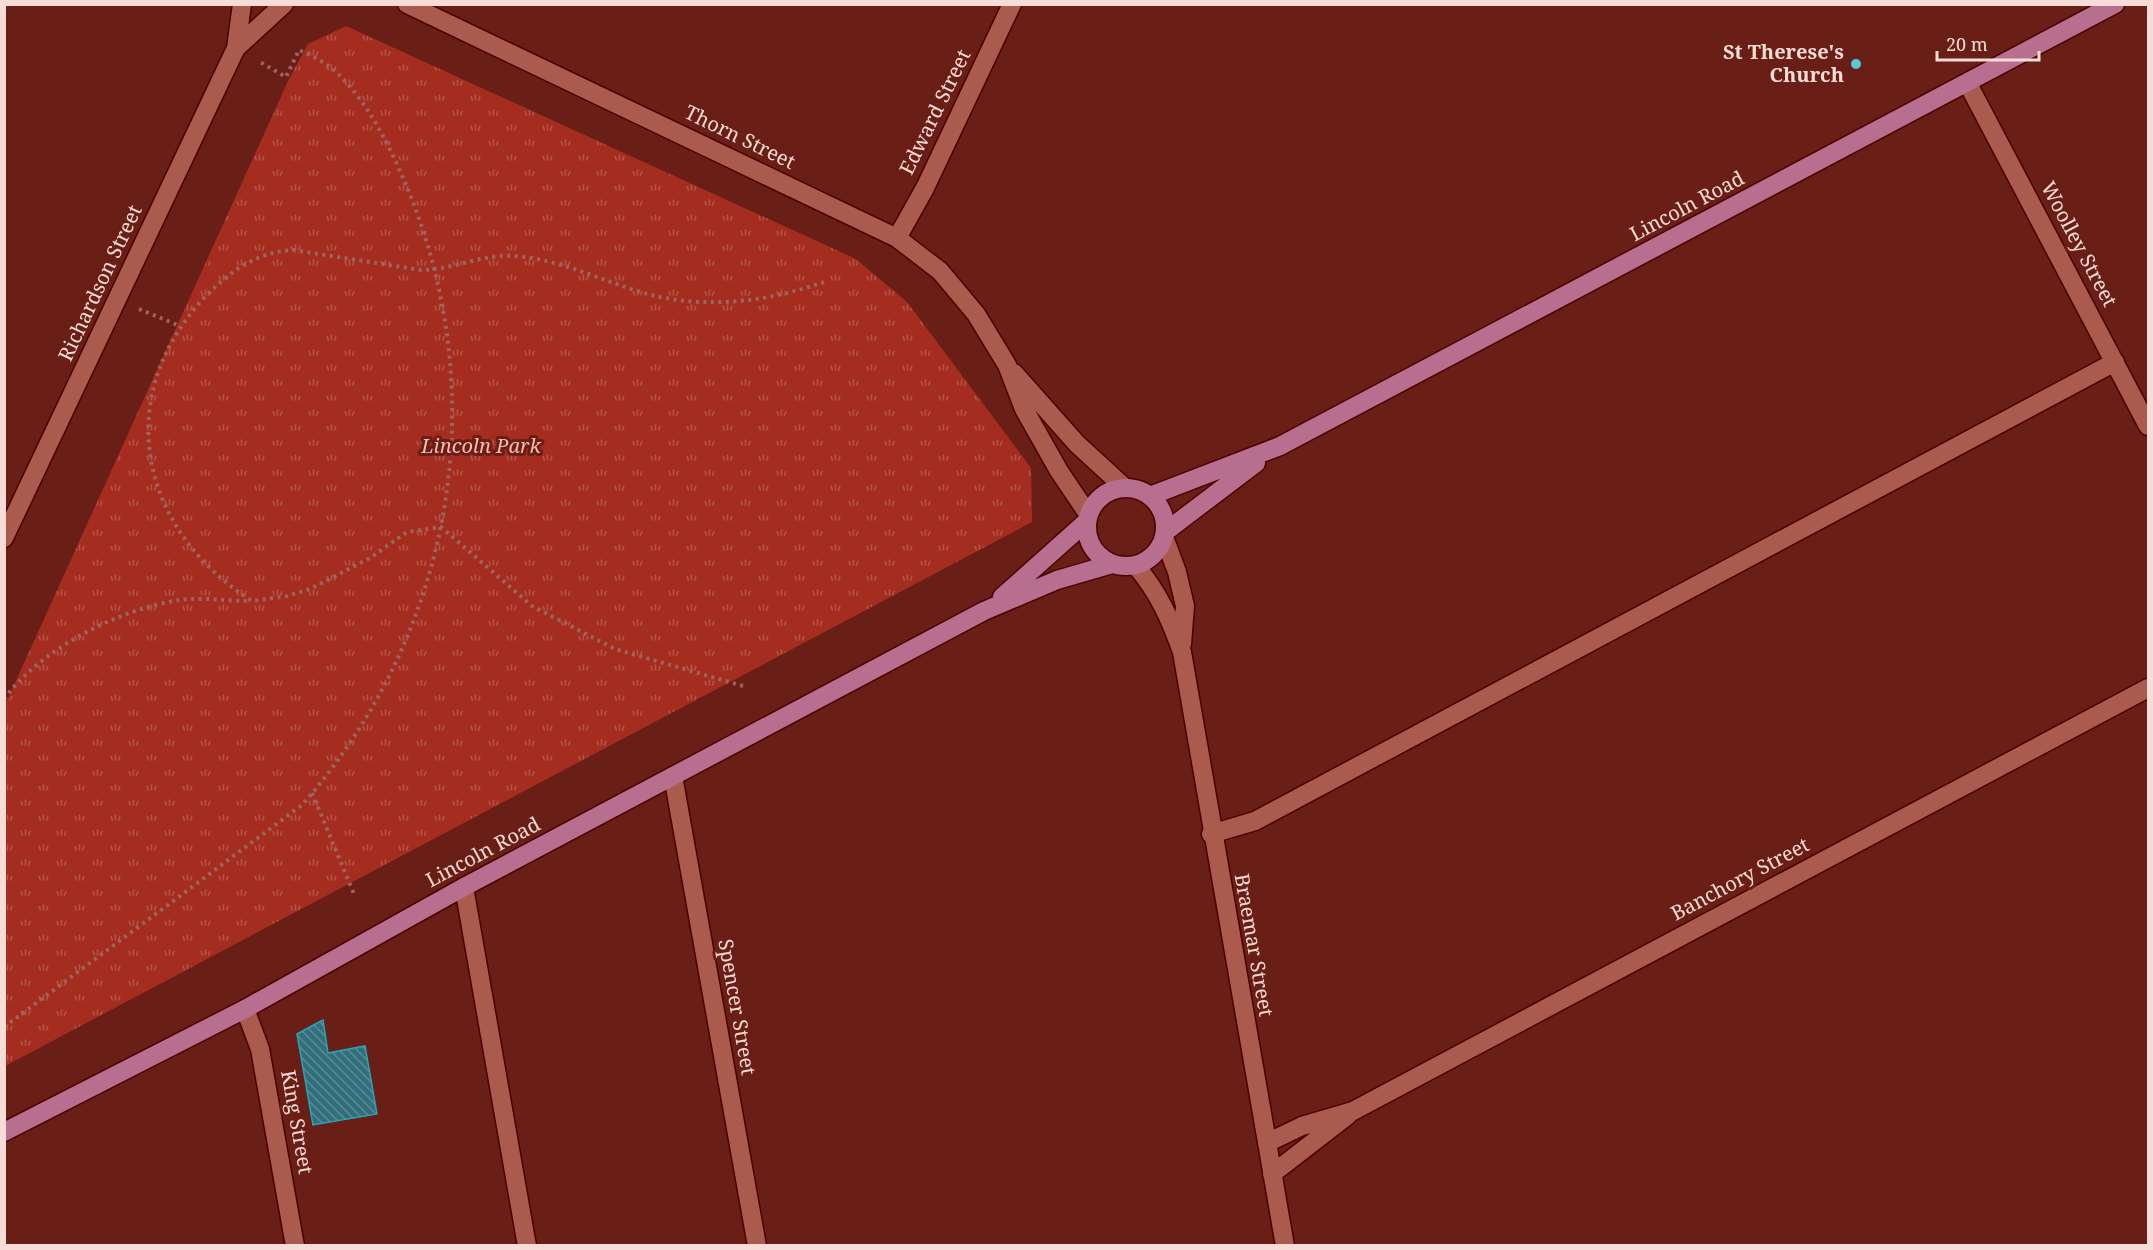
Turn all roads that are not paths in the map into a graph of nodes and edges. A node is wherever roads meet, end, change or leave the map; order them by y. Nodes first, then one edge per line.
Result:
1 (242, 4) edge
2 (284, 4) edge
3 (1012, 4) edge
4 (2115, 4) edge
5 (405, 5) edge
6 (236, 48) junction
7 (1968, 84) junction
8 (897, 238) junction
9 (2115, 362) junction
10 (1007, 365) junction
11 (2148, 426) edge
12 (1280, 446) junction
13 (1124, 488) junction
14 (1149, 496) junction
15 (1087, 518) junction
16 (1164, 535) junction
17 (4, 538) edge
18 (1112, 564) junction
19 (1136, 566) junction
20 (984, 611) junction
21 (1182, 652) junction
22 (2148, 688) edge
23 (673, 776) junction
24 (1211, 834) junction
25 (464, 887) junction
26 (245, 1009) junction
27 (1353, 1111) junction
28 (4, 1132) edge
29 (1267, 1143) junction
30 (1272, 1174) junction
31 (296, 1245) edge
32 (527, 1245) edge
33 (757, 1245) edge
34 (1285, 1245) edge

1 - 6 street, Richardson Street
2 - 6 street, Richardson Street
3 - 8 street, Edward Street
4 - 7 main road, Lincoln Road
5 - 8 street, Thorn Street
6 - 17 street, Richardson Street
7 - 9 street, Woolley Street
7 - 12 main road, Lincoln Road
8 - 10 street, Thorn Street
9 - 11 street, Woolley Street
9 - 24 street
10 - 13 street, Thorn Street
10 - 15 street, Thorn Street
12 - 14 main road, Lincoln Road
12 - 16 main road, Lincoln Road
13 - 14 main road
13 - 15 main road
14 - 16 main road
15 - 18 main road
15 - 20 main road, Lincoln Road
16 - 19 main road
16 - 21 street, Braemar Street
18 - 19 main road
18 - 20 main road, Lincoln Road
19 - 21 street, Braemar Street
20 - 23 main road, Lincoln Road
21 - 24 street, Braemar Street
22 - 27 street, Banchory Street
23 - 25 main road, Lincoln Road
23 - 33 street, Spencer Street
24 - 29 street, Braemar Street
25 - 26 main road, Lincoln Road
25 - 32 street
26 - 28 main road, Lincoln Road
26 - 31 street, King Street
27 - 29 street, Banchory Street
27 - 30 street, Banchory Street
29 - 30 street, Braemar Street
30 - 34 street, Braemar Street

